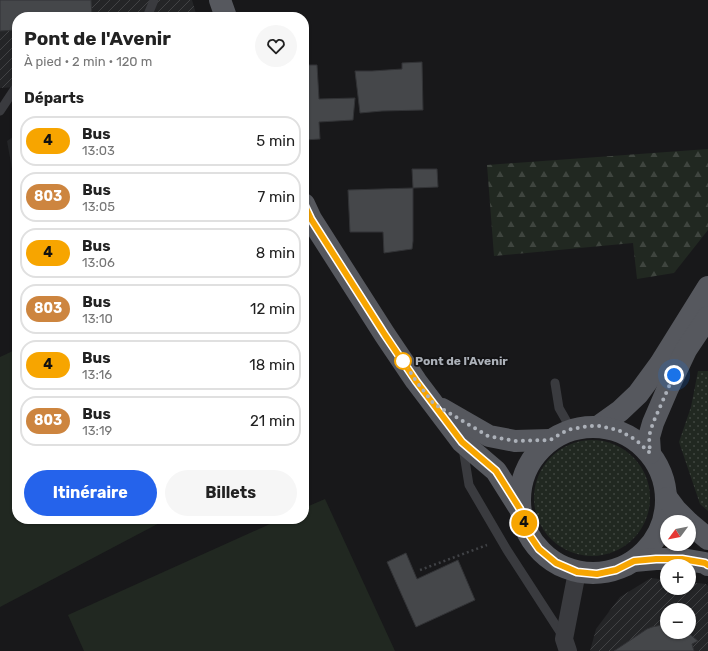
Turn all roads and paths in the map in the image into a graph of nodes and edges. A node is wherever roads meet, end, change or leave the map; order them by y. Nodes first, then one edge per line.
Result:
1 (154, 0) edge
2 (220, 0) edge
3 (149, 12) edge
4 (224, 12) edge
5 (12, 93) edge
6 (0, 111) edge
7 (309, 215) edge
8 (708, 287) edge
9 (708, 317) edge
10 (555, 383) dead end
11 (434, 404) junction
12 (599, 426) junction
13 (571, 429) junction
14 (550, 440) junction
15 (462, 442) junction
16 (650, 453) junction
17 (667, 498) junction
18 (520, 509) junction
19 (681, 515) edge
20 (696, 528) edge
21 (708, 539) edge
22 (507, 550) junction
23 (634, 561) junction
24 (708, 564) edge
25 (420, 570) dead end
26 (577, 572) junction
27 (566, 645) edge

1 - 3 lane
2 - 4 main road
5 - 6 lane
7 - 11 main road
8 - 12 main road
9 - 16 main road
10 - 13 lane
11 - 14 main road
11 - 15 main road
12 - 13 main road
12 - 16 main road
13 - 14 main road
14 - 18 main road
15 - 18 main road
15 - 22 lane
16 - 17 main road
17 - 19 main road
17 - 23 main road
18 - 26 main road
20 - 21 main road
22 - 25 path
22 - 27 lane
23 - 24 main road
23 - 26 main road
26 - 27 street

